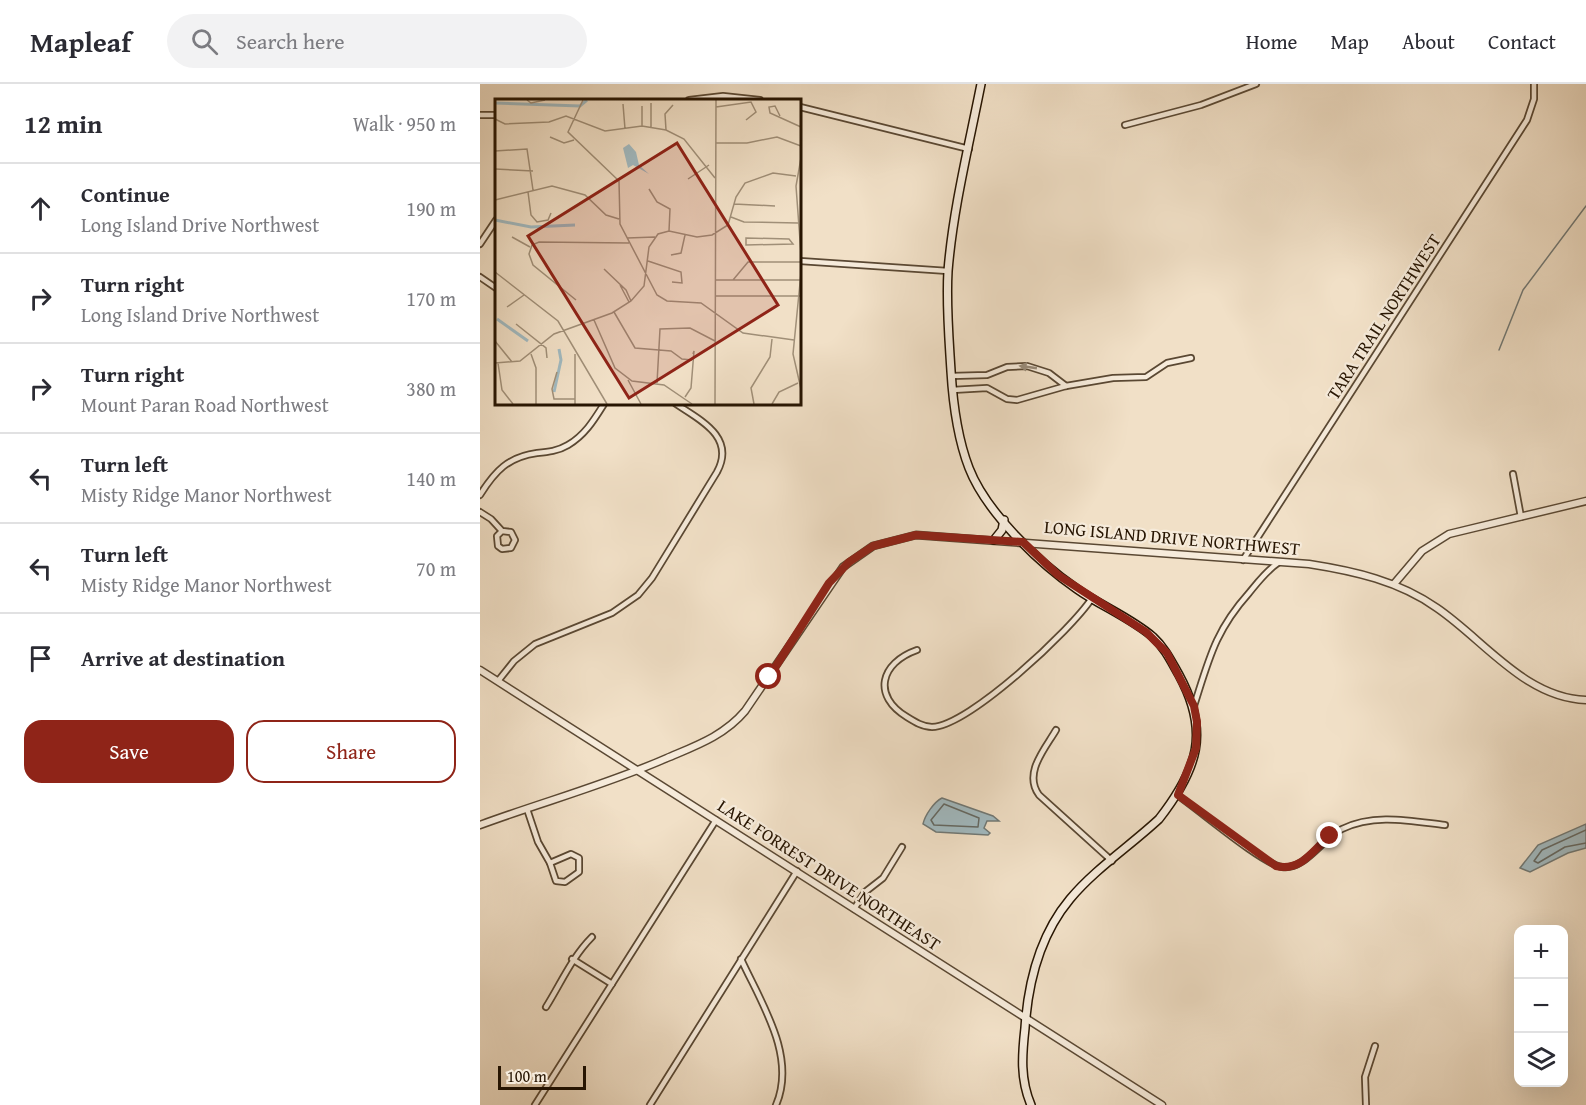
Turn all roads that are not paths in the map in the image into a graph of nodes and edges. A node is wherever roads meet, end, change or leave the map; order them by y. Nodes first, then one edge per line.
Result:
1 (981, 84) edge
2 (1256, 84) edge
3 (1534, 84) edge
4 (698, 99) edge
5 (751, 99) edge
6 (801, 106) edge
7 (1125, 125) dead end
8 (969, 149) junction
9 (495, 222) edge
10 (480, 244) edge
11 (801, 261) edge
12 (948, 271) junction
13 (480, 277) edge
14 (495, 287) edge
15 (1191, 358) dead end
16 (987, 375) junction
17 (951, 376) junction
18 (1066, 386) junction
19 (987, 388) junction
20 (952, 390) junction
21 (603, 405) edge
22 (677, 405) edge
23 (1513, 474) dead end
24 (480, 495) edge
25 (1586, 501) edge
26 (480, 512) edge
27 (1521, 517) junction
28 (1004, 520) junction
29 (502, 531) junction
30 (994, 540) junction
31 (1023, 542) junction
32 (1243, 560) junction
33 (1278, 563) junction
34 (1394, 584) junction
35 (1092, 598) junction
36 (917, 650) dead end
37 (480, 670) edge
38 (498, 681) junction
39 (1586, 700) edge
40 (1194, 706) junction
41 (1056, 730) dead end
42 (640, 770) junction
43 (1178, 795) junction
44 (527, 809) junction
45 (716, 820) junction
46 (480, 825) edge
47 (1445, 825) dead end
48 (902, 847) dead end
49 (1112, 861) junction
50 (550, 863) junction
51 (797, 872) junction
52 (854, 909) junction
53 (592, 937) dead end
54 (572, 959) junction
55 (741, 959) junction
56 (612, 984) junction
57 (546, 1007) dead end
58 (1025, 1019) junction
59 (1375, 1046) dead end
60 (535, 1105) edge
61 (650, 1105) edge
62 (776, 1105) edge
63 (1031, 1105) edge
64 (1162, 1105) edge
65 (1366, 1105) edge

1 - 8 main road
2 - 7 street
3 - 32 street, TARA TRAIL NORTHWEST
4 - 5 street
6 - 8 street
8 - 12 main road
9 - 10 street
11 - 12 street
12 - 17 main road
13 - 14 street
15 - 18 street
16 - 17 street
18 -> 16 street
16 - 19 street
17 - 20 main road
18 - 19 street
19 - 20 street
20 - 28 main road
21 - 24 street
22 - 38 street
23 - 27 street
25 - 27 street
26 - 29 street
27 - 34 street
28 - 30 main road
28 - 31 main road
29 - 29 street
30 - 31 street, LONG ISLAND DRIVE NORTHWEST
30 - 42 street, LONG ISLAND DRIVE NORTHWEST
31 - 32 street, LONG ISLAND DRIVE NORTHWEST
31 - 35 main road
32 - 33 street, LONG ISLAND DRIVE NORTHWEST
33 - 34 street, LONG ISLAND DRIVE NORTHWEST
33 - 40 street
34 - 39 street, LONG ISLAND DRIVE NORTHWEST
35 - 36 street
35 - 40 main road
37 - 38 street, LAKE FORREST DRIVE NORTHEAST
38 - 42 street, LAKE FORREST DRIVE NORTHEAST
40 - 43 main road
41 - 49 street
42 - 44 street, LONG ISLAND DRIVE NORTHWEST
42 - 45 street, LAKE FORREST DRIVE NORTHEAST
43 - 47 street
43 - 49 main road
44 - 46 street, LONG ISLAND DRIVE NORTHWEST
44 - 50 street
45 - 51 street, LAKE FORREST DRIVE NORTHEAST
45 - 56 street
48 - 52 street
49 - 58 main road
50 - 50 street
51 - 52 street, LAKE FORREST DRIVE NORTHEAST
51 - 55 street
52 - 58 street, LAKE FORREST DRIVE NORTHEAST
53 - 54 street
54 - 56 street
54 - 57 street
55 - 61 street
55 - 62 street
56 - 60 street
58 - 63 main road
58 - 64 street, LAKE FORREST DRIVE NORTHEAST
59 - 65 street

